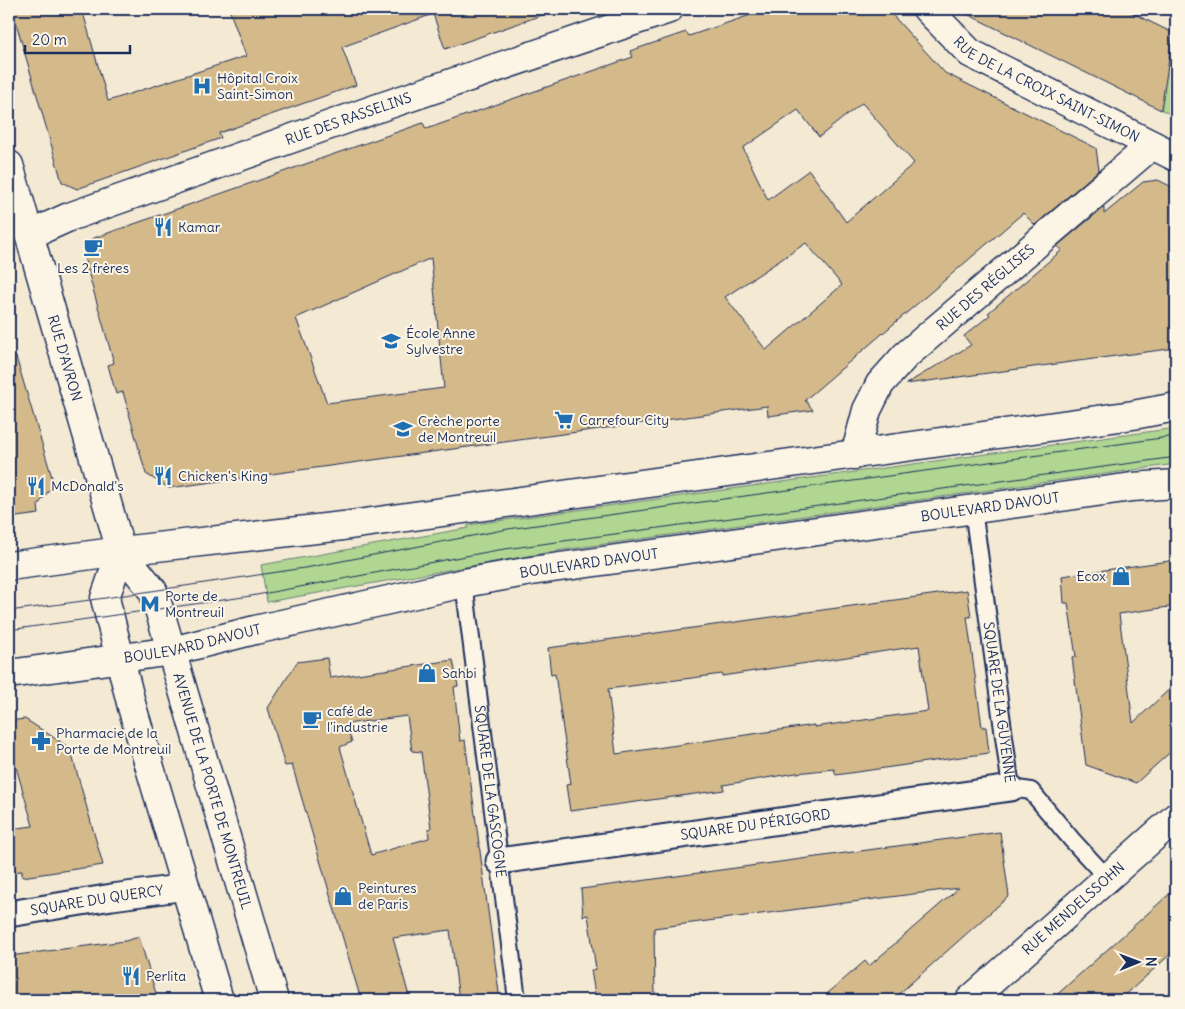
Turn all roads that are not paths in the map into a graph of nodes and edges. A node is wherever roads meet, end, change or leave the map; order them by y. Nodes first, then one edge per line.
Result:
1 (669, 9) edge
2 (927, 9) edge
3 (1152, 145) junction
4 (1176, 157) edge
5 (9, 165) edge
6 (29, 235) junction
7 (1176, 407) edge
8 (855, 455) junction
9 (1176, 484) edge
10 (973, 509) junction
11 (121, 551) junction
12 (9, 566) edge
13 (464, 583) junction
14 (172, 651) junction
15 (120, 658) junction
16 (9, 674) edge
17 (1011, 788) junction
18 (1176, 817) edge
19 (499, 861) junction
20 (1108, 879) junction
21 (186, 887) junction
22 (9, 914) edge
23 (219, 1000) edge
24 (274, 1000) edge
25 (517, 1000) edge
26 (970, 1000) edge

1 - 6 main road, RUE DES RASSELINS
2 - 3 main road, RUE DE LA CROIX SAINT-SIMON
3 - 4 main road, RUE DE LA CROIX SAINT-SIMON
3 - 8 main road, RUE DES RÉGLISES
5 - 6 main road, RUE D'AVRON
6 - 11 main road, RUE D'AVRON
7 - 8 main road
8 - 11 main road
9 - 10 main road, BOULEVARD DAVOUT
10 - 13 main road, BOULEVARD DAVOUT
10 - 17 lane, SQUARE DE LA GUYENNE
11 - 12 main road
11 - 14 main road, AVENUE DE LA PORTE DE MONTREUIL
11 - 15 main road
13 - 14 main road, BOULEVARD DAVOUT
13 - 19 lane, SQUARE DE LA GASCOGNE
14 - 15 main road, BOULEVARD DAVOUT
14 - 24 main road, AVENUE DE LA PORTE DE MONTREUIL
15 - 16 main road, BOULEVARD DAVOUT
15 - 21 main road
17 - 19 street, SQUARE DU PÉRIGORD
17 - 20 lane, SQUARE DE LA GUYENNE
18 - 20 main road, RUE MENDELSSOHN
19 - 25 lane, SQUARE DE LA GASCOGNE
20 - 26 main road, RUE MENDELSSOHN
21 - 22 street, SQUARE DU QUERCY
21 - 23 main road

